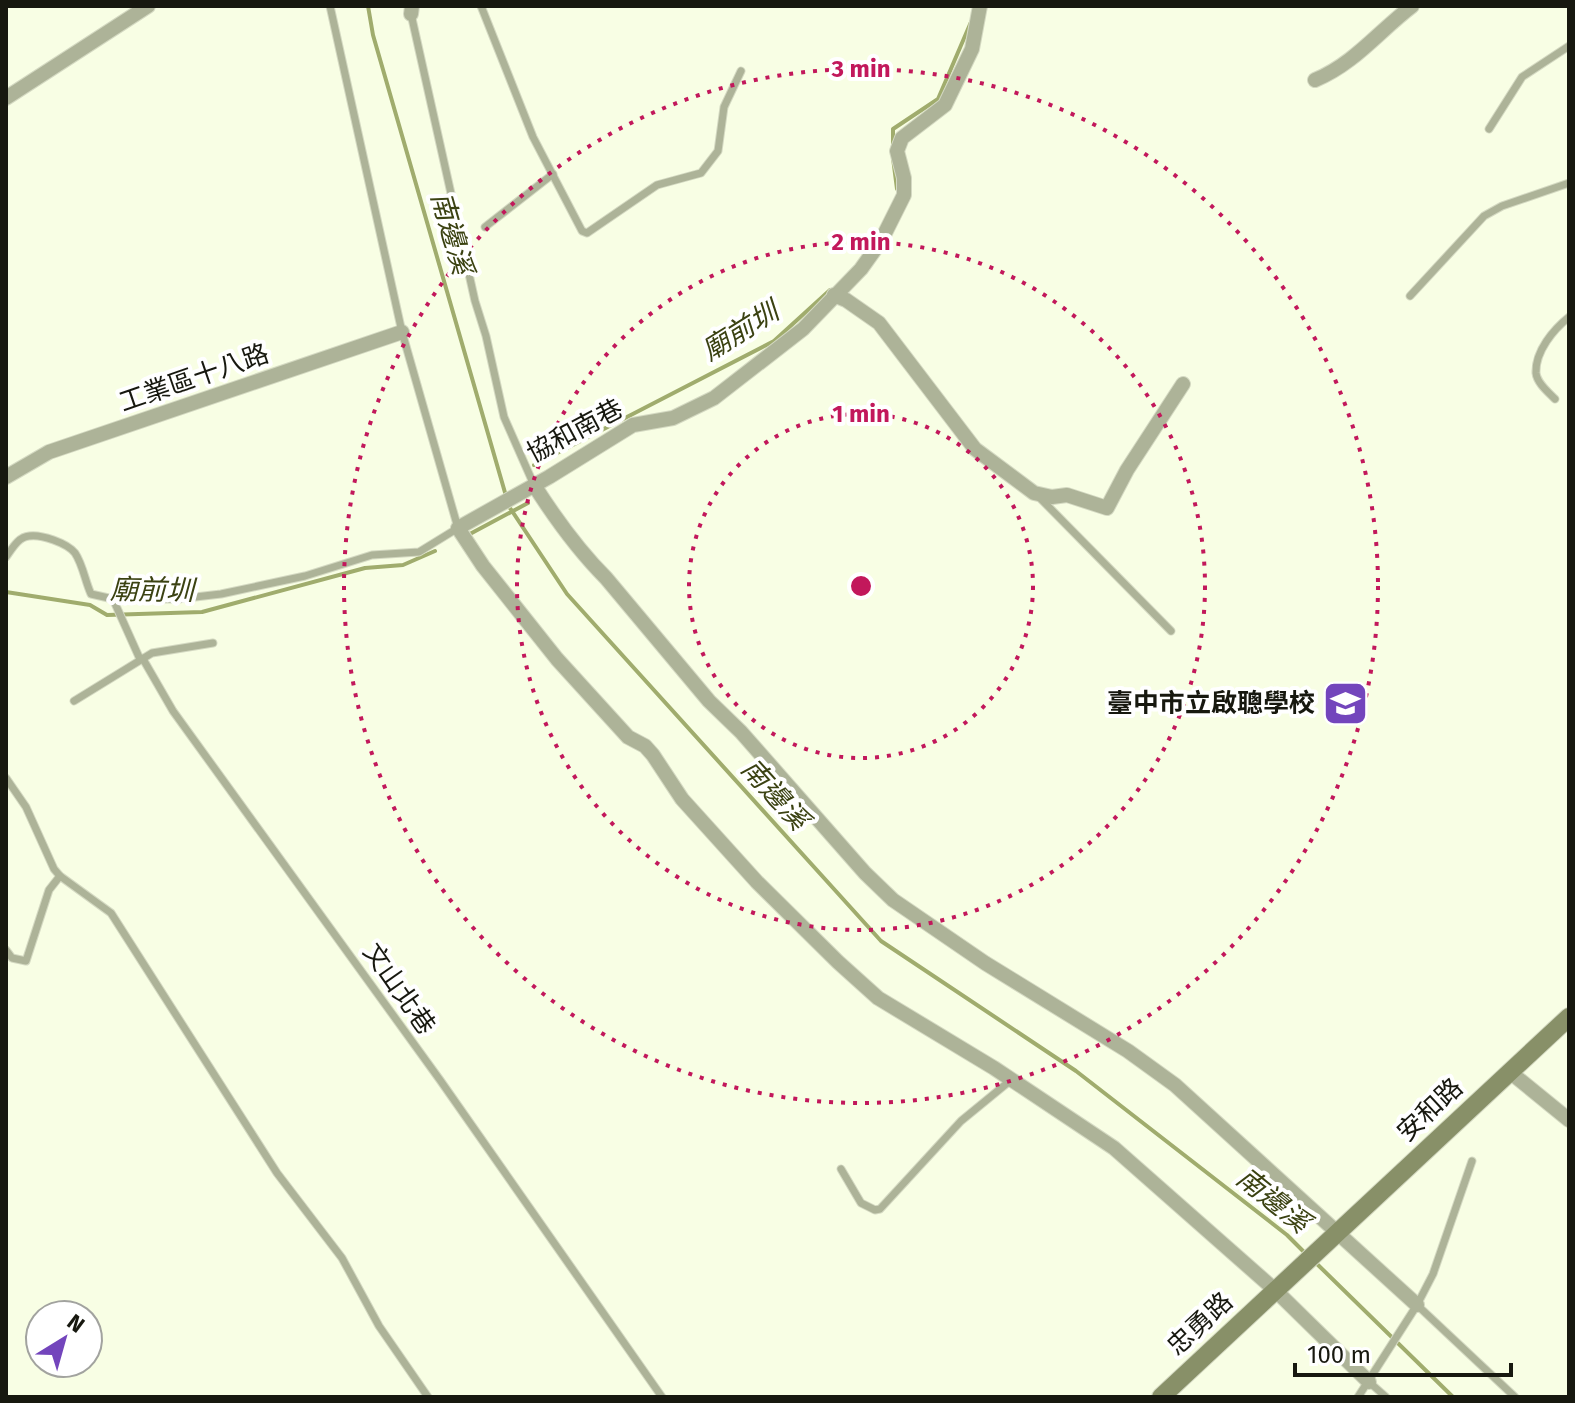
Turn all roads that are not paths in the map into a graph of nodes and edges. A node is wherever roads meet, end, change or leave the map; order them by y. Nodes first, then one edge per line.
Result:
1 (148, 6) edge
2 (330, 6) edge
3 (481, 6) edge
4 (980, 6) edge
5 (1412, 6) edge
6 (412, 10) edge
7 (1569, 46) edge
8 (741, 71) dead end
9 (1315, 80) dead end
10 (6, 98) edge
11 (1489, 129) dead end
12 (553, 174) junction
13 (1569, 183) edge
14 (485, 227) dead end
15 (834, 295) junction
16 (1410, 296) dead end
17 (1569, 317) edge
18 (402, 332) junction
19 (1183, 384) dead end
20 (1555, 399) dead end
21 (6, 477) edge
22 (534, 485) junction
23 (1034, 493) junction
24 (458, 528) junction
25 (6, 557) edge
26 (113, 599) junction
27 (1171, 631) dead end
28 (213, 643) dead end
29 (143, 659) junction
30 (74, 701) dead end
31 (6, 778) edge
32 (60, 876) junction
33 (6, 950) edge
34 (1569, 1017) edge
35 (1510, 1072) junction
36 (1011, 1080) junction
37 (1569, 1120) edge
38 (1472, 1161) dead end
39 (841, 1169) dead end
40 (1332, 1236) junction
41 (1275, 1290) junction
42 (1414, 1308) junction
43 (1372, 1376) junction
44 (428, 1397) edge
45 (662, 1397) edge
46 (1161, 1397) edge
47 (1358, 1397) edge
48 (1386, 1397) edge
49 (1515, 1397) edge

1 - 10 street
2 - 18 lane
3 - 12 lane
4 - 15 street, 協和南巷
5 - 9 street
6 - 22 lane, 協和南巷
7 - 11 lane
8 - 12 lane
12 - 14 lane
13 - 16 lane
15 - 22 street, 協和南巷
15 - 23 street
17 - 20 lane
18 - 21 street, 工業區十八路
18 - 24 lane
19 - 23 street
22 - 24 street
22 - 40 street
23 - 27 lane
24 - 26 lane
24 - 36 street
25 - 26 lane
26 - 29 lane, 文山北巷
28 - 29 lane
29 - 30 lane
29 - 45 lane, 文山北巷
31 - 32 lane
32 - 33 lane
32 - 44 lane
34 - 35 main road, 安和路
35 - 37 street
35 - 40 main road, 安和路
36 - 39 lane
36 - 41 street
38 - 42 lane
40 - 41 main road, 安和路
40 - 42 street
41 - 43 street
41 - 46 main road, 忠勇路
42 - 43 lane
42 - 49 lane
43 - 47 lane
43 - 48 lane

